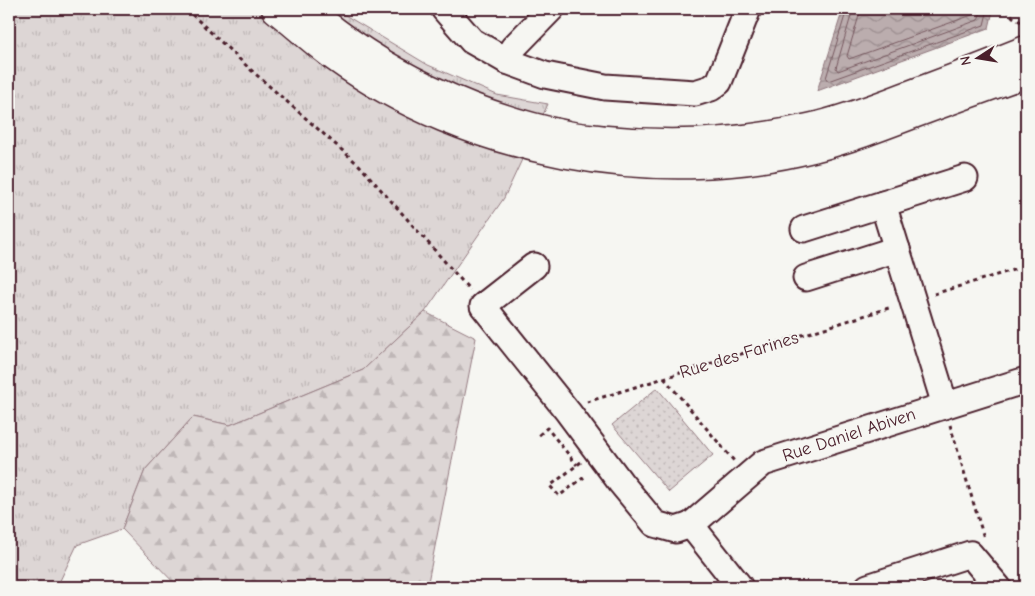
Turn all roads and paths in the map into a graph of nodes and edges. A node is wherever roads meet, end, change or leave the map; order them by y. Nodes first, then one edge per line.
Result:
1 (186, 9) edge
2 (276, 9) edge
3 (306, 9) edge
4 (444, 9) edge
5 (551, 9) edge
6 (748, 9) edge
7 (1006, 9) edge
8 (1026, 25) edge
9 (1026, 50) edge
10 (507, 61) junction
11 (1026, 72) edge
12 (965, 178) dead end
13 (883, 204) junction
14 (804, 229) dead end
15 (897, 249) junction
16 (534, 266) dead end
17 (1026, 266) edge
18 (806, 278) dead end
19 (471, 290) dead end
20 (913, 300) junction
21 (664, 378) junction
22 (1026, 380) edge
23 (944, 405) junction
24 (565, 409) junction
25 (540, 435) dead end
26 (586, 457) junction
27 (747, 477) junction
28 (592, 481) dead end
29 (691, 525) junction
30 (970, 554) junction
31 (735, 585) edge
32 (868, 587) edge
33 (998, 587) edge

1 - 19 path
2 - 11 main road
3 - 9 main road
4 - 10 street
5 - 10 street
6 - 10 street
7 - 8 path
12 - 13 street
13 - 14 street
13 - 15 street
15 - 18 street
15 - 20 street
16 - 24 street
17 - 20 path, Rue des Farines
20 - 21 path, Rue des Farines
20 - 23 street
21 - 24 path, Rue des Farines
21 - 27 path
22 - 23 street, Rue Daniel Abiven
23 - 27 street, Rue Daniel Abiven
23 - 30 path
24 - 26 street
25 - 26 path
26 - 28 path
26 - 29 street
27 - 29 street, Rue Daniel Abiven
29 - 31 street
30 - 32 street
30 - 33 street

